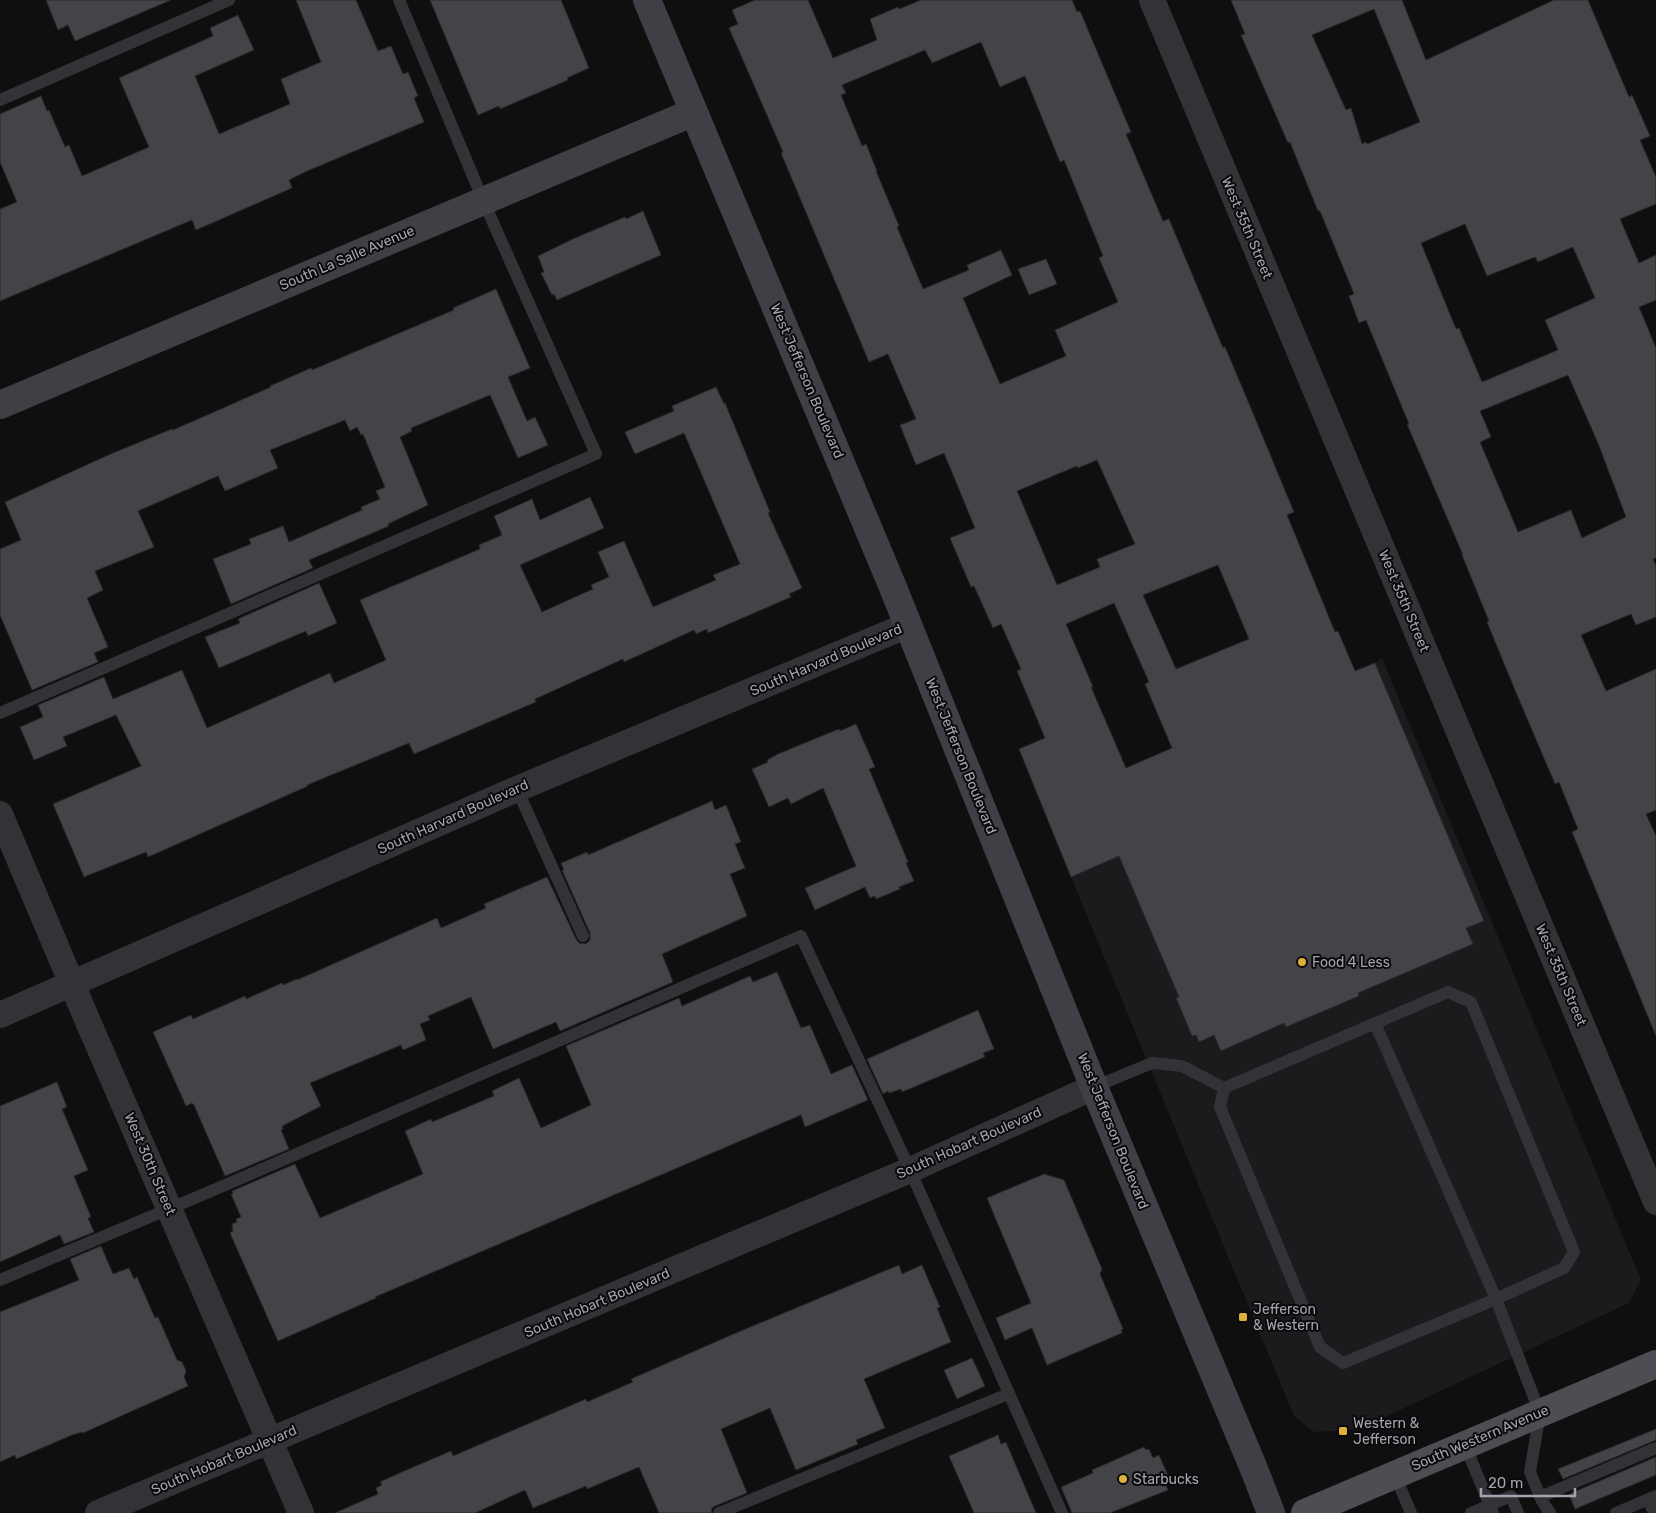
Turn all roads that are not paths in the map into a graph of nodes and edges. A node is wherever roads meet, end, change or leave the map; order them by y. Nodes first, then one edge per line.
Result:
1 (229, 0) edge
2 (399, 0) edge
3 (647, 0) edge
4 (1152, 0) edge
5 (0, 100) edge
6 (694, 112) junction
7 (483, 200) junction
8 (0, 405) edge
9 (908, 625) junction
10 (0, 713) edge
11 (517, 790) junction
12 (0, 814) edge
13 (584, 936) dead end
14 (72, 984) junction
15 (0, 1015) edge
16 (1375, 1023) junction
17 (1094, 1087) junction
18 (1224, 1088) junction
19 (910, 1170) junction
20 (1656, 1202) edge
21 (169, 1209) junction
22 (0, 1280) edge
23 (1496, 1299) junction
24 (1656, 1364) edge
25 (1008, 1394) junction
26 (1540, 1413) junction
27 (270, 1441) junction
28 (1465, 1445) junction
29 (1656, 1448) edge
30 (1395, 1475) junction
31 (1652, 1498) edge
32 (1541, 1504) edge
33 (1491, 1509) edge
34 (1635, 1509) edge
35 (1618, 1512) edge
36 (98, 1513) edge
37 (301, 1513) edge
38 (719, 1513) edge
39 (1062, 1513) edge
40 (1271, 1513) edge
41 (1305, 1513) edge
42 (1411, 1513) edge
43 (1471, 1513) edge
44 (1518, 1513) edge
45 (1550, 1513) edge
46 (1654, 1513) edge

1 - 5 lane
2 - 7 lane
3 - 6 main road, West Jefferson Boulevard
4 - 20 street, West 35th Street
6 - 7 main road, South La Salle Avenue
6 - 9 main road, West Jefferson Boulevard
7 - 8 main road, South La Salle Avenue
7 - 10 lane
9 - 11 street, South Harvard Boulevard
9 - 17 main road, West Jefferson Boulevard
11 - 13 lane
11 - 14 street, South Harvard Boulevard
12 - 14 street, West 30th Street
14 - 15 street, South Harvard Boulevard
14 - 21 street, West 30th Street
16 - 18 lane
16 - 23 lane
16 - 23 lane
17 - 18 lane
17 - 19 street, South Hobart Boulevard
17 - 40 main road, West Jefferson Boulevard
18 - 23 lane
19 - 21 lane
19 - 25 lane
19 - 27 street, South Hobart Boulevard
21 - 22 lane
21 - 27 street, West 30th Street
23 - 26 lane
24 - 26 main road, South Western Avenue
25 - 38 lane
25 - 39 lane
26 - 28 main road, South Western Avenue
26 - 32 lane
27 - 36 street, South Hobart Boulevard
27 - 37 street, West 30th Street
28 - 30 main road, South Western Avenue
28 - 33 lane
29 - 32 lane
30 - 41 main road, South Western Avenue
30 - 42 lane
31 - 34 lane
31 - 46 lane
32 - 45 lane
33 - 43 lane
33 - 44 lane
34 - 35 lane

